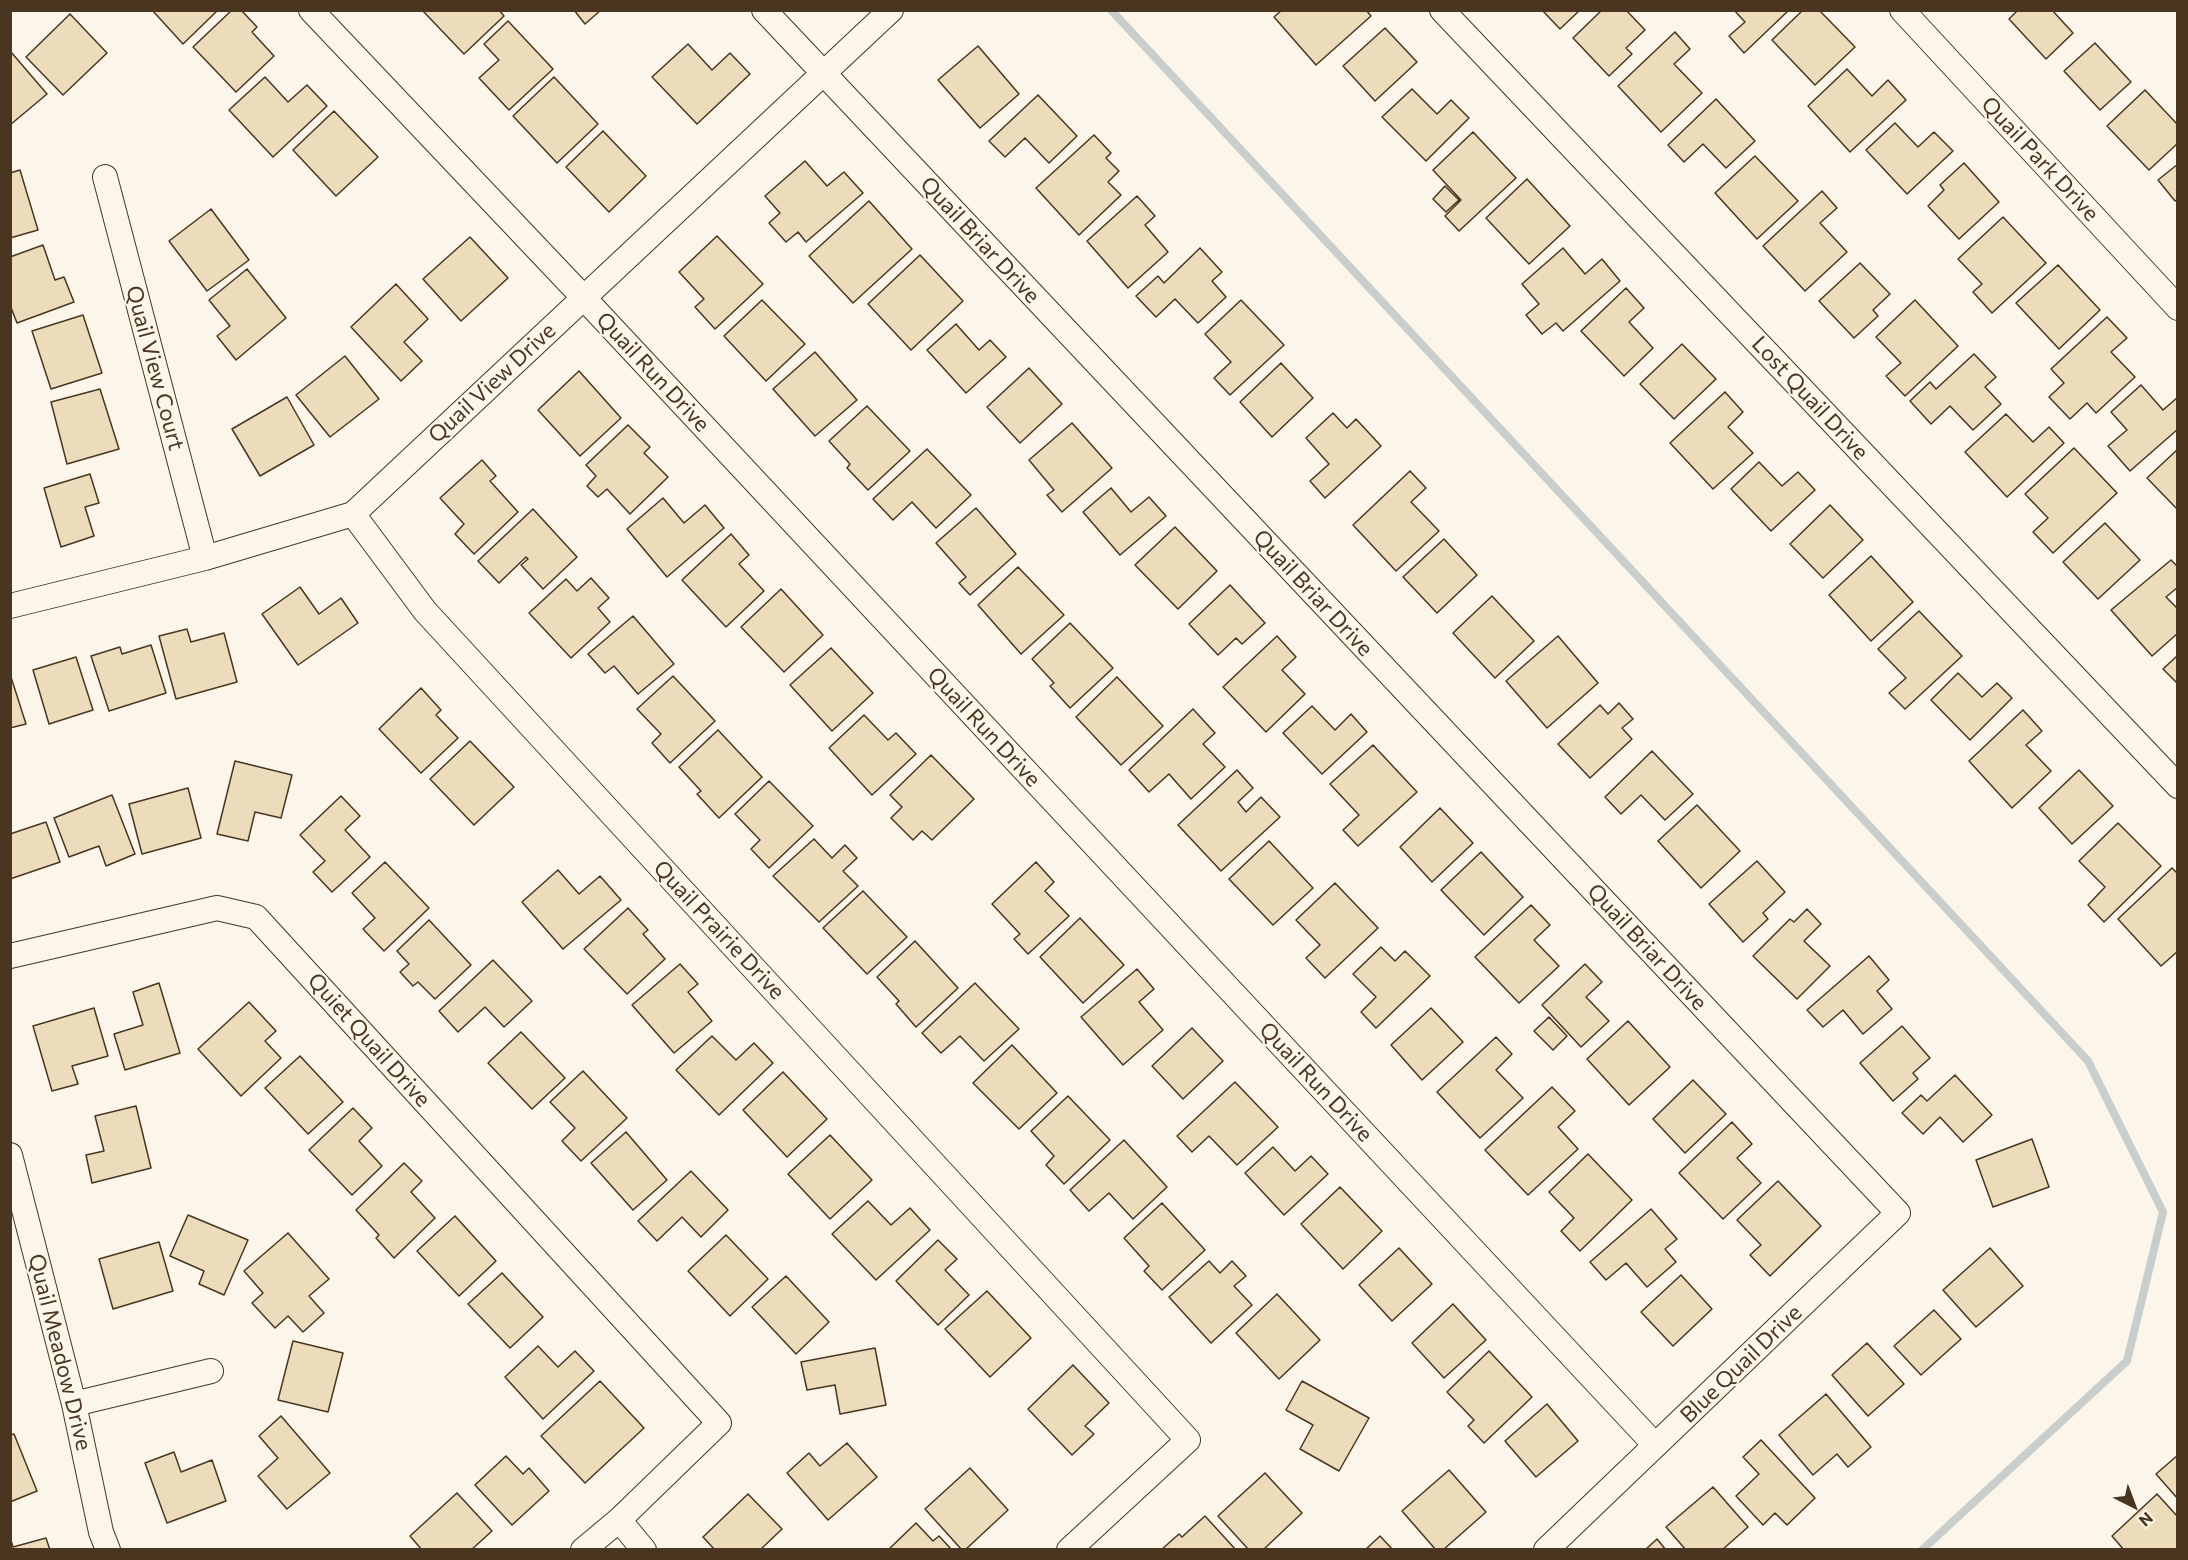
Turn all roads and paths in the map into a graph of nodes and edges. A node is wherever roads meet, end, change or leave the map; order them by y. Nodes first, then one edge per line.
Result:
1 (311, 10) edge
2 (764, 10) edge
3 (891, 10) edge
4 (1442, 10) edge
5 (1902, 10) edge
6 (823, 74) junction
7 (105, 177) dead end
8 (583, 297) junction
9 (2178, 308) edge
10 (353, 514) junction
11 (205, 558) junction
12 (10, 606) edge
13 (2178, 786) edge
14 (10, 956) edge
15 (10, 1155) edge
16 (1863, 1176) joint
17 (211, 1371) dead end
18 (74, 1404) junction
19 (1655, 1445) junction
20 (619, 1520) junction
21 (108, 1550) edge
22 (584, 1550) edge
23 (644, 1550) edge
24 (1069, 1550) edge
25 (1546, 1550) edge

1 - 8 street, Quail Run Drive
2 - 6 street, Quail Briar Drive
3 - 6 street, Quail View Drive
4 - 13 street, Lost Quail Drive
5 - 9 street, Quail Park Drive
6 - 8 street, Quail View Drive
6 - 16 street, Quail Briar Drive
7 - 11 street, Quail View Court
8 - 10 street, Quail View Drive
8 - 19 street, Quail Run Drive
10 - 11 street, Quail View Drive
10 - 24 street, Quail Prairie Drive
11 - 12 street, Quail View Drive
14 - 20 street, Quiet Quail Drive
15 - 18 street, Quail Meadow Drive
16 - 19 street, Blue Quail Drive
17 - 18 street
18 - 21 street, Quail Meadow Drive
19 - 25 street, Blue Quail Drive
20 - 22 street
20 - 23 street

